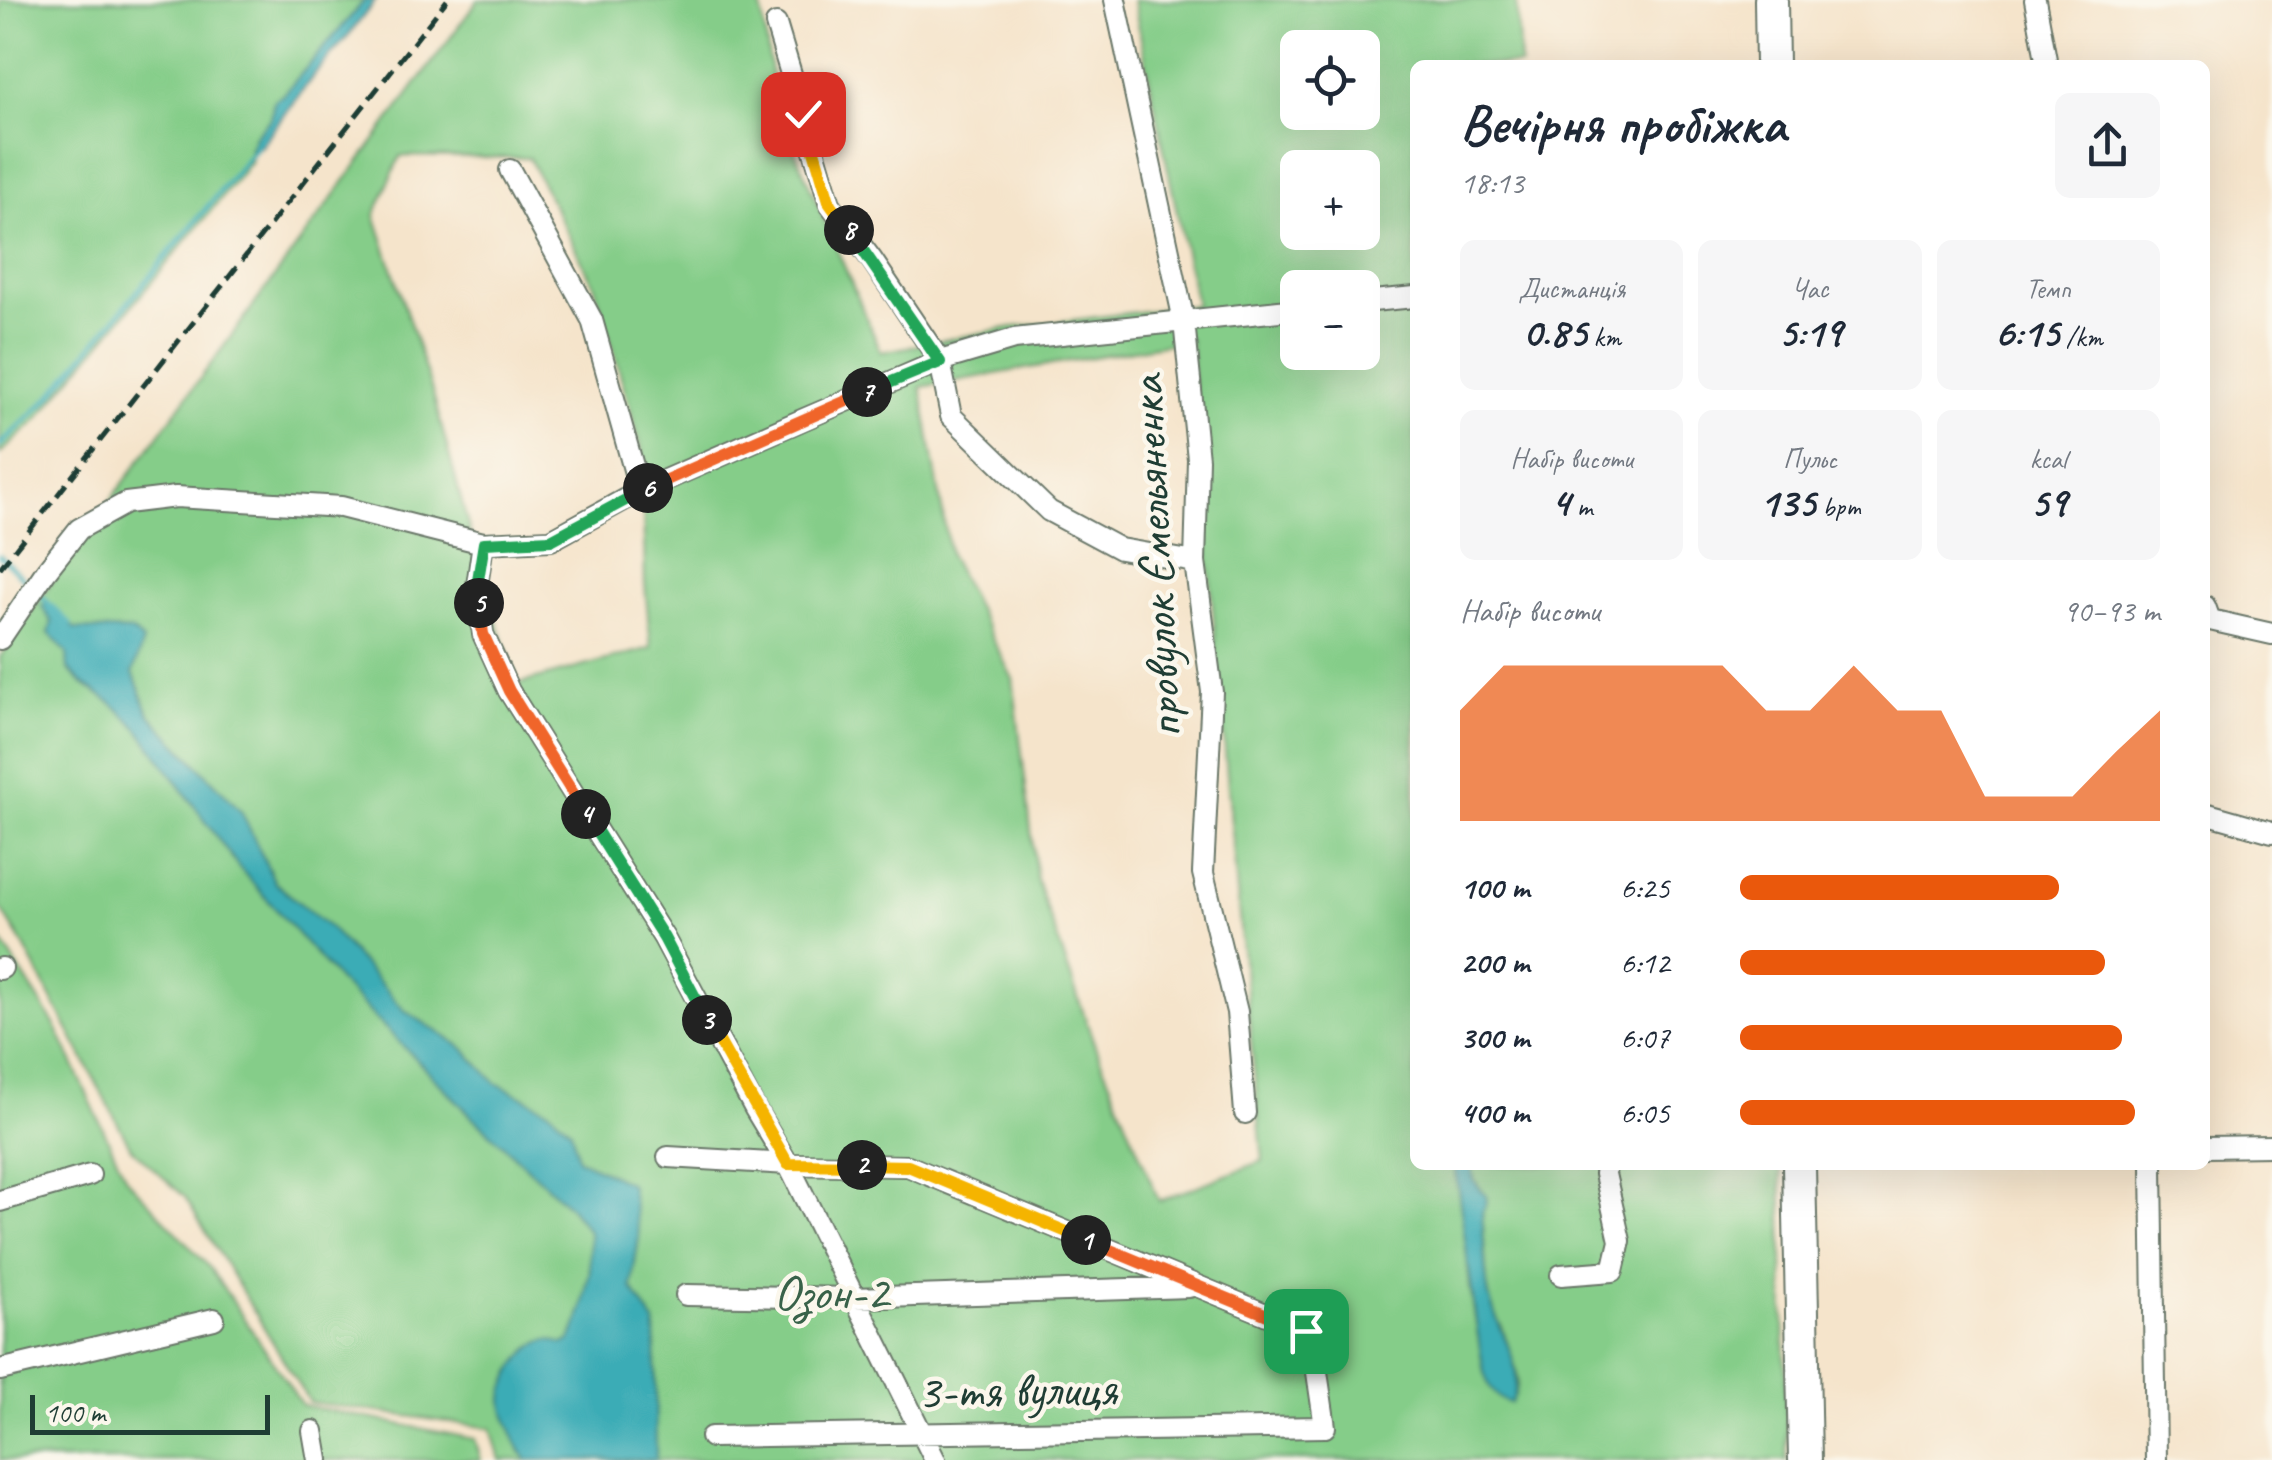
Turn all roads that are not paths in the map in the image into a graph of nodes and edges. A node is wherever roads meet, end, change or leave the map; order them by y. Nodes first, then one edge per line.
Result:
1 (1116, 0) edge
2 (1771, 0) edge
3 (2035, 0) edge
4 (776, 24) dead end
5 (1772, 60) edge
6 (2046, 60) edge
7 (510, 170) dead end
8 (1410, 297) edge
9 (1380, 300) edge
10 (1280, 311) edge
11 (1184, 321) junction
12 (940, 362) junction
13 (640, 492) junction
14 (484, 543) junction
15 (1195, 562) junction
16 (2210, 620) edge
17 (2272, 634) edge
18 (0, 638) edge
19 (2210, 814) edge
20 (2272, 832) edge
21 (1244, 1113) dead end
22 (2272, 1146) edge
23 (2210, 1147) edge
24 (668, 1157) dead end
25 (788, 1164) junction
26 (1606, 1170) edge
27 (1798, 1170) edge
28 (2152, 1170) edge
29 (90, 1176) dead end
30 (0, 1202) edge
31 (1561, 1274) dead end
32 (1198, 1287) junction
33 (686, 1296) dead end
34 (854, 1298) junction
35 (214, 1319) dead end
36 (0, 1370) edge
37 (313, 1431) dead end
38 (922, 1434) junction
39 (711, 1436) dead end
40 (318, 1460) edge
41 (935, 1460) edge
42 (1805, 1460) edge
43 (2156, 1460) edge

1 - 11 street, провулок Ємельяненка
2 - 5 highway
3 - 6 street
4 - 12 street
7 - 13 street
8 - 9 street
10 - 11 street
11 - 12 street
11 - 15 street, провулок Ємельяненка
12 - 13 street
12 - 15 street
13 - 14 street
14 - 18 street
14 - 25 street
15 - 21 street, провулок Ємельяненка
16 - 17 street
19 - 20 street
22 - 23 street
24 - 25 street
25 - 32 street
25 - 34 street
26 - 31 street
27 - 42 highway
28 - 43 street
29 - 30 street
32 - 34 street
32 - 38 street, 3-тя вулиця
33 - 34 street
34 - 38 street
35 - 36 street
37 - 40 street
38 - 39 street, 3-тя вулиця
38 - 41 street

